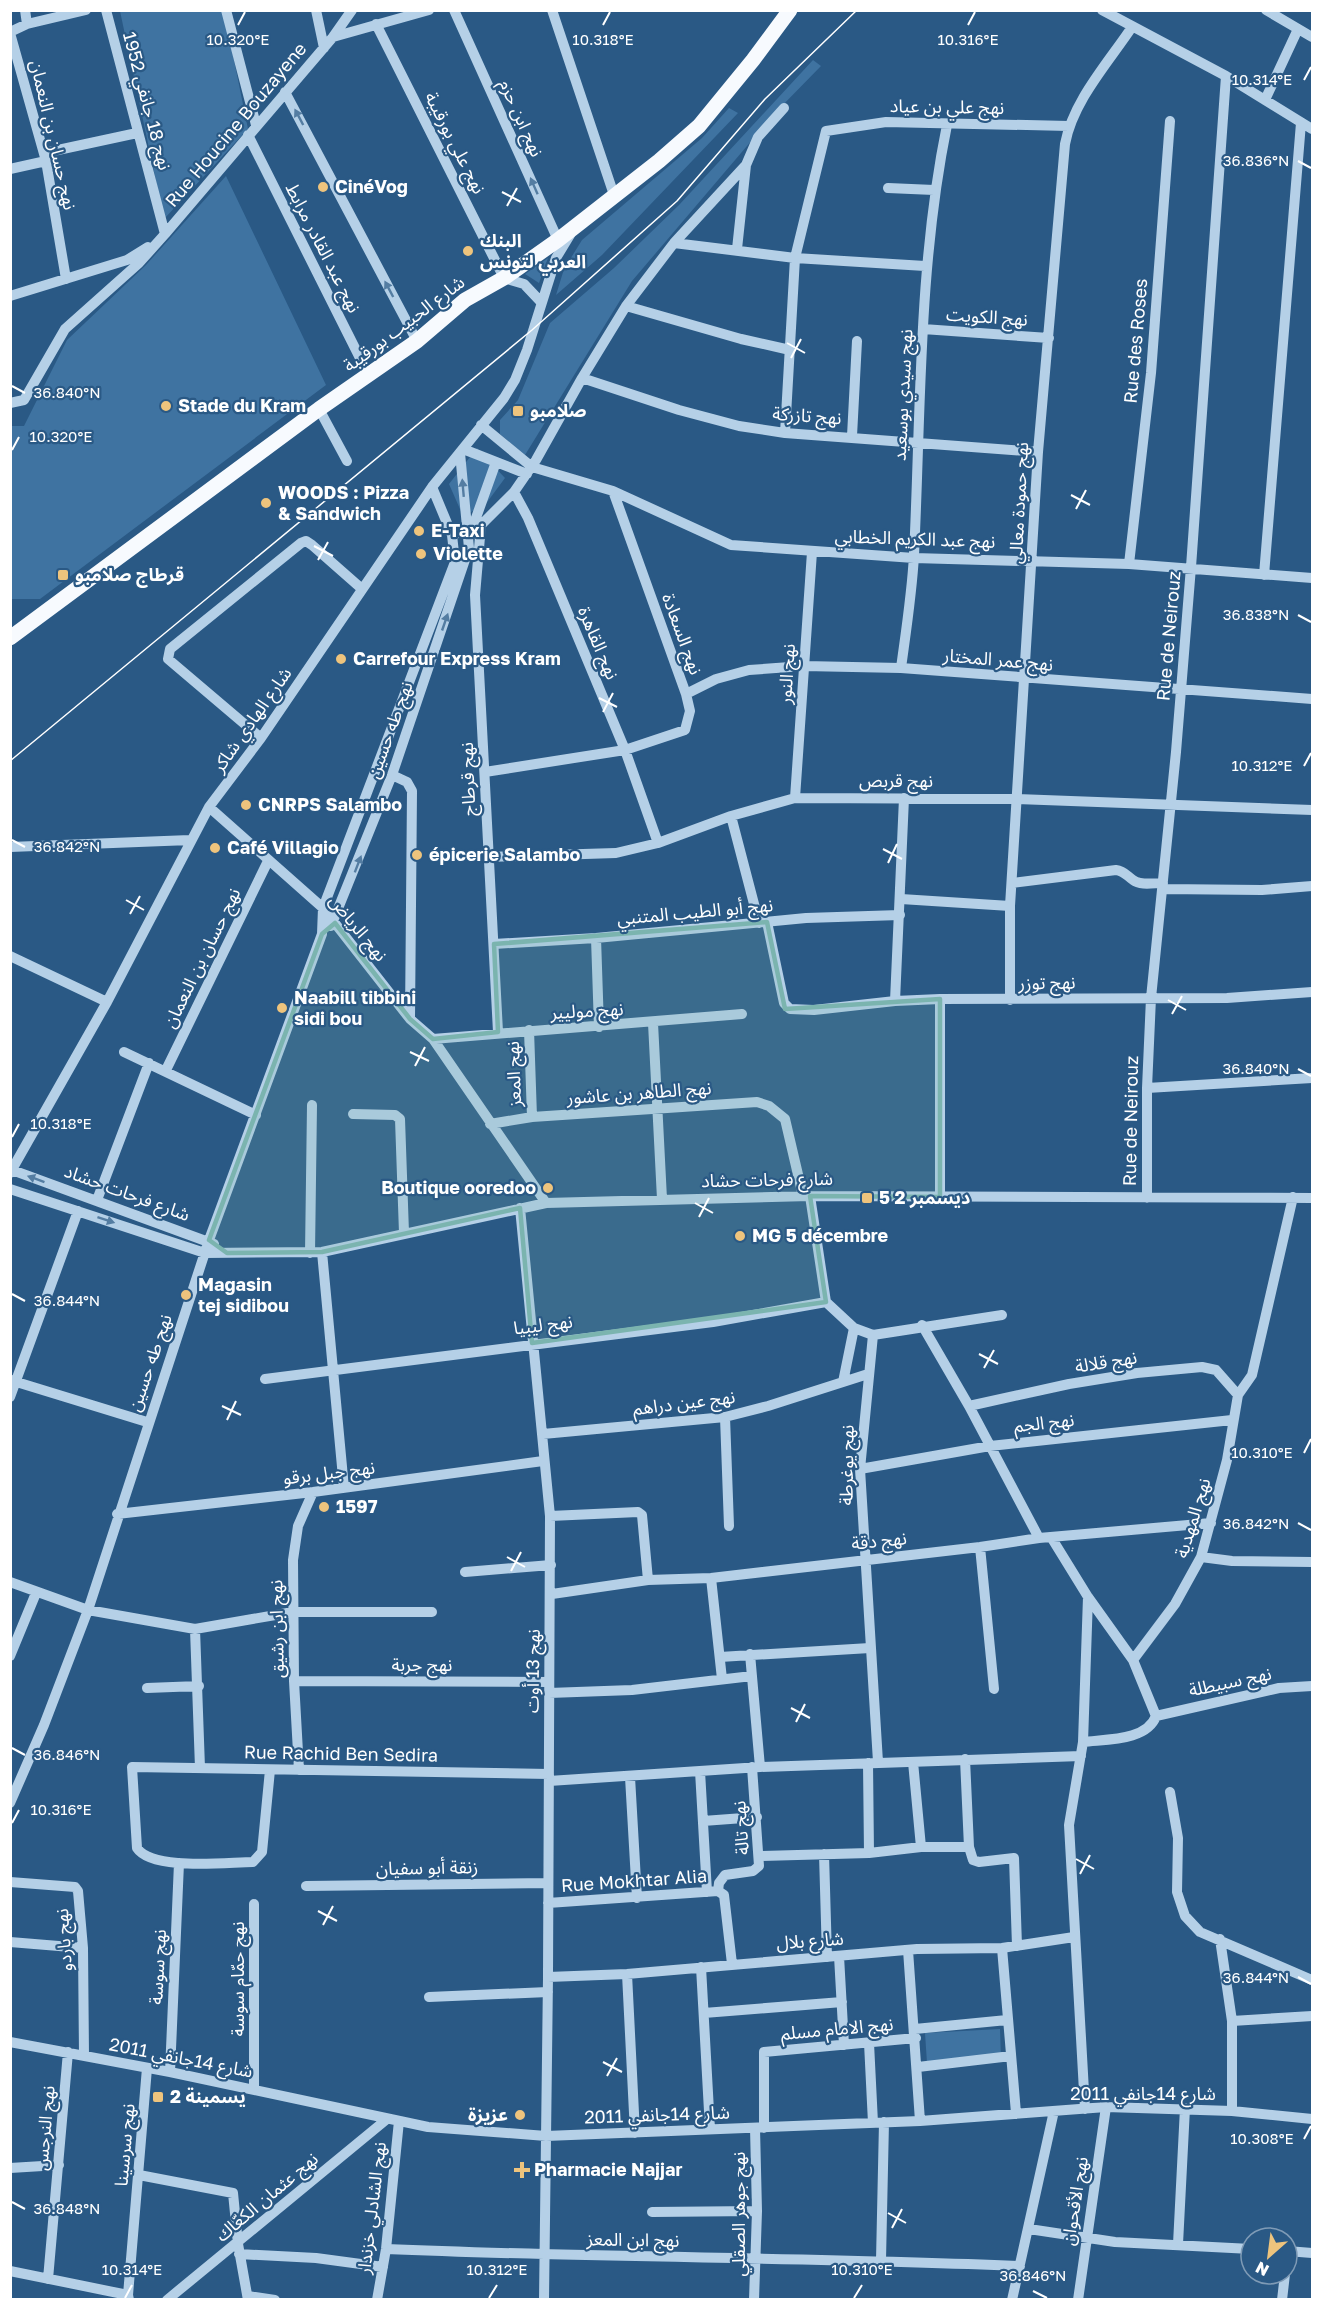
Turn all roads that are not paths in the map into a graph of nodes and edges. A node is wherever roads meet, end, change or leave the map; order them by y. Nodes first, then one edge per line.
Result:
1 (24, 10) edge
2 (86, 10) edge
3 (106, 10) edge
4 (226, 10) edge
5 (316, 10) edge
6 (352, 10) edge
7 (429, 10) edge
8 (454, 10) edge
9 (552, 10) edge
10 (790, 10) edge
11 (1102, 10) edge
12 (1273, 12) edge
13 (27, 24) junction
14 (376, 24) junction
15 (1132, 27) junction
16 (1298, 29) junction
17 (10, 33) edge
18 (333, 37) junction
19 (1312, 37) edge
20 (324, 48) junction
21 (1226, 76) junction
22 (285, 92) junction
23 (1265, 100) junction
24 (784, 108) dead end
25 (1170, 121) dead end
26 (1301, 123) junction
27 (256, 125) junction
28 (947, 125) junction
29 (1069, 126) junction
30 (1312, 129) edge
31 (137, 133) junction
32 (248, 135) junction
33 (45, 157) junction
34 (746, 165) junction
35 (10, 169) edge
36 (888, 188) dead end
37 (934, 190) junction
38 (614, 195) junction
39 (575, 226) junction
40 (165, 234) junction
41 (558, 240) junction
42 (674, 243) junction
43 (737, 249) junction
44 (795, 258) junction
45 (926, 266) junction
46 (504, 278) junction
47 (66, 279) junction
48 (10, 296) edge
49 (541, 302) junction
50 (626, 306) junction
51 (923, 329) junction
52 (1049, 338) junction
53 (417, 341) junction
54 (857, 341) dead end
55 (790, 350) junction
56 (369, 376) junction
57 (582, 378) junction
58 (10, 403) edge
59 (319, 409) junction
60 (481, 425) junction
61 (785, 433) junction
62 (852, 436) junction
63 (917, 441) junction
64 (461, 451) junction
65 (1038, 452) junction
66 (347, 461) dead end
67 (496, 462) junction
68 (530, 471) junction
69 (432, 487) junction
70 (613, 491) junction
71 (514, 492) junction
72 (473, 528) junction
73 (452, 535) junction
74 (812, 552) junction
75 (914, 558) junction
76 (1033, 559) junction
77 (459, 564) junction
78 (1129, 564) junction
79 (1191, 567) junction
80 (1264, 575) junction
81 (1312, 578) edge
82 (362, 589) junction
83 (12, 635) edge
84 (804, 666) junction
85 (901, 668) junction
86 (1025, 679) junction
87 (1181, 688) junction
88 (686, 694) junction
89 (1312, 699) edge
90 (261, 738) junction
91 (625, 750) junction
92 (485, 771) junction
93 (392, 775) junction
94 (795, 798) junction
95 (904, 798) junction
96 (1017, 799) junction
97 (1169, 805) junction
98 (209, 807) junction
99 (1312, 810) edge
100 (731, 816) junction
101 (190, 840) junction
102 (658, 843) junction
103 (10, 847) edge
104 (488, 857) junction
105 (268, 861) junction
106 (1012, 883) junction
107 (1312, 885) edge
108 (1163, 886) junction
109 (901, 899) junction
110 (1010, 906) junction
111 (323, 908) junction
112 (900, 915) junction
113 (335, 922) junction
114 (763, 922) junction
115 (322, 934) junction
116 (596, 938) junction
117 (494, 944) junction
118 (10, 956) edge
119 (1312, 992) edge
120 (1151, 998) junction
121 (940, 999) junction
122 (1010, 1000) junction
123 (895, 1001) junction
124 (107, 1002) junction
125 (742, 1014) dead end
126 (410, 1019) junction
127 (653, 1023) junction
128 (599, 1028) junction
129 (529, 1030) junction
130 (498, 1032) junction
131 (433, 1040) junction
132 (124, 1052) dead end
133 (149, 1063) junction
134 (166, 1070) junction
135 (1312, 1078) edge
136 (1147, 1088) junction
137 (312, 1105) dead end
138 (658, 1108) junction
139 (353, 1114) dead end
140 (256, 1115) junction
141 (532, 1117) junction
142 (490, 1124) junction
143 (11, 1171) edge
144 (10, 1189) edge
145 (806, 1196) junction
146 (940, 1197) junction
147 (1293, 1197) junction
148 (1147, 1198) junction
149 (1312, 1198) edge
150 (662, 1199) junction
151 (97, 1200) junction
152 (546, 1203) junction
153 (520, 1208) junction
154 (78, 1211) junction
155 (404, 1233) junction
156 (209, 1240) junction
157 (322, 1252) junction
158 (205, 1253) junction
159 (227, 1253) junction
160 (310, 1253) junction
161 (826, 1302) junction
162 (1002, 1315) dead end
163 (922, 1325) junction
164 (854, 1328) junction
165 (873, 1335) junction
166 (532, 1343) junction
167 (331, 1370) junction
168 (867, 1374) junction
169 (265, 1379) dead end
170 (13, 1381) edge
171 (843, 1382) junction
172 (1238, 1395) junction
173 (10, 1397) edge
174 (969, 1406) junction
175 (725, 1417) junction
176 (1232, 1420) junction
177 (147, 1422) junction
178 (543, 1434) junction
179 (990, 1446) junction
180 (543, 1461) junction
181 (860, 1468) junction
182 (344, 1488) junction
183 (313, 1492) junction
184 (117, 1514) junction
185 (550, 1516) junction
186 (1211, 1523) junction
187 (729, 1526) dead end
188 (1051, 1537) junction
189 (1039, 1538) junction
190 (980, 1547) junction
191 (1202, 1557) junction
192 (867, 1558) junction
193 (1312, 1562) edge
194 (551, 1566) junction
195 (465, 1572) dead end
196 (711, 1578) junction
197 (648, 1580) junction
198 (10, 1582) edge
199 (36, 1593) junction
200 (552, 1594) junction
201 (1088, 1597) junction
202 (87, 1610) junction
203 (293, 1612) junction
204 (432, 1612) dead end
205 (195, 1629) junction
206 (870, 1648) junction
207 (750, 1654) junction
208 (10, 1656) edge
209 (720, 1657) junction
210 (1133, 1660) junction
211 (752, 1676) junction
212 (722, 1679) junction
213 (294, 1682) junction
214 (199, 1686) junction
215 (1312, 1686) edge
216 (549, 1687) junction
217 (147, 1688) dead end
218 (994, 1689) dead end
219 (1156, 1716) junction
220 (1083, 1742) junction
221 (1081, 1756) junction
222 (965, 1759) junction
223 (913, 1762) junction
224 (873, 1763) junction
225 (756, 1767) junction
226 (200, 1768) junction
227 (270, 1770) junction
228 (299, 1770) junction
229 (700, 1771) junction
230 (630, 1777) junction
231 (549, 1778) junction
232 (1170, 1791) dead end
233 (10, 1803) edge
234 (757, 1817) junction
235 (703, 1821) junction
236 (921, 1847) junction
237 (969, 1847) junction
238 (869, 1852) junction
239 (824, 1854) junction
240 (760, 1856) junction
241 (179, 1863) junction
242 (10, 1882) edge
243 (548, 1883) junction
244 (306, 1886) dead end
245 (713, 1892) junction
246 (637, 1898) junction
247 (548, 1903) junction
248 (254, 1904) dead end
249 (1074, 1937) junction
250 (1220, 1939) junction
251 (10, 1942) edge
252 (1017, 1946) junction
253 (83, 1948) junction
254 (1002, 1948) junction
255 (908, 1950) junction
256 (833, 1957) junction
257 (732, 1964) junction
258 (701, 1967) junction
259 (627, 1974) junction
260 (548, 1977) junction
261 (1312, 1980) edge
262 (548, 1992) junction
263 (429, 1997) dead end
264 (842, 2002) junction
265 (704, 2013) junction
266 (1312, 2016) edge
267 (1007, 2020) junction
268 (1232, 2021) junction
269 (916, 2033) junction
270 (10, 2042) edge
271 (869, 2043) junction
272 (844, 2045) junction
273 (68, 2052) junction
274 (84, 2056) junction
275 (1011, 2056) junction
276 (918, 2067) junction
277 (147, 2068) junction
278 (170, 2072) junction
279 (254, 2089) junction
280 (1106, 2107) junction
281 (1185, 2108) junction
282 (1085, 2109) junction
283 (1053, 2111) junction
284 (1232, 2111) junction
285 (1016, 2114) junction
286 (387, 2119) junction
287 (1312, 2119) edge
288 (399, 2121) junction
289 (920, 2121) junction
290 (878, 2123) junction
291 (760, 2128) junction
292 (710, 2129) junction
293 (635, 2133) junction
294 (546, 2136) junction
295 (59, 2165) junction
296 (10, 2168) edge
297 (139, 2175) junction
298 (757, 2211) junction
299 (652, 2212) dead end
300 (1029, 2229) junction
301 (1086, 2238) junction
302 (1178, 2244) junction
303 (1239, 2248) edge
304 (239, 2249) junction
305 (386, 2249) junction
306 (543, 2256) junction
307 (755, 2258) junction
308 (881, 2260) junction
309 (1020, 2266) junction
310 (382, 2267) junction
311 (10, 2271) edge
312 (48, 2279) junction
313 (129, 2297) edge
314 (248, 2298) edge
315 (167, 2300) edge
316 (275, 2300) edge
317 (377, 2300) edge
318 (544, 2300) edge
319 (754, 2300) edge
320 (1012, 2300) edge
321 (1078, 2300) edge

1 - 13 street
2 - 13 street
3 - 31 street, نهج 18 جانفي 1952
4 - 27 street
5 - 20 street
6 - 18 street, Rue Houcine Bouzayene
7 - 14 street
41 -> 8 street, نهج ابن حزم
9 - 38 street
10 - 38 main road, شارع الحبيب بورقيبة
11 - 15 street
12 - 16 street
13 - 17 street
14 - 18 street
14 - 46 street, نهج علي بورقيبة
15 - 21 street
15 - 29 street, نهج حمودة معالي
16 - 19 street
16 - 23 street
17 - 33 street, نهج حسان بن النعمان
18 - 20 street, Rue Houcine Bouzayene
20 - 22 street, Rue Houcine Bouzayene
21 - 23 street
21 - 79 street, Rue de Neirouz
22 - 27 street, Rue Houcine Bouzayene
53 -> 22 street
23 - 26 street
24 - 34 street
25 - 78 street, Rue des Roses
26 - 30 street
26 - 80 street
27 - 32 street, Rue Houcine Bouzayene
28 - 29 street, نهج علي بن عياد
28 - 37 street, نهج سيدي بوسعيد
28 - 44 street, نهج علي بن عياد
29 - 52 street, نهج حمودة معالي
31 - 33 street
31 - 40 street, نهج 18 جانفي 1952
32 - 40 street, Rue Houcine Bouzayene
32 - 56 street, نهج عبد القادر مرابط
33 - 35 street
33 - 47 street, نهج حسان بن النعمان
34 - 42 street
34 - 43 street
36 - 37 street
37 - 45 street, نهج سيدي بوسعيد
38 - 39 main road, شارع الحبيب بورقيبة
39 - 41 main road, شارع الحبيب بورقيبة
39 - 49 street, شارع الهادي شاكر
40 - 47 street
40 - 58 street
41 - 46 main road, شارع الحبيب بورقيبة
42 - 43 street
42 - 50 street
43 - 44 street
44 - 45 street
44 - 55 street
45 - 51 street, نهج سيدي بوسعيد
46 - 49 street
46 - 53 main road, شارع الحبيب بورقيبة
47 - 48 street
49 - 60 street, شارع الهادي شاكر
50 - 55 street
50 - 57 street
51 - 52 street, نهج الكويت
51 - 63 street, نهج سيدي بوسعيد
52 - 65 street, نهج حمودة معالي
53 - 56 main road, شارع الحبيب بورقيبة
54 - 62 street
55 - 61 street
56 - 59 main road, شارع الحبيب بورقيبة
57 - 61 street, نهج تازركة
57 - 68 street
59 - 66 street
59 - 83 main road, شارع الحبيب بورقيبة
60 - 64 street, شارع الهادي شاكر
60 - 68 street
61 - 62 street, نهج تازركة
62 - 63 street, نهج تازركة
63 - 65 street, نهج تازركة
63 - 75 street, نهج سيدي بوسعيد
64 - 67 street, نهج عبد الكريم الخطابي
64 - 69 street, شارع الهادي شاكر
72 -> 64 street
65 - 76 street, نهج حمودة معالي
67 - 68 street, نهج عبد الكريم الخطابي
67 - 72 street
68 - 70 street, نهج عبد الكريم الخطابي
68 - 71 street
69 - 73 street
69 - 82 street, شارع الهادي شاكر
70 - 74 street, نهج عبد الكريم الخطابي
70 - 88 street, نهج السعادة
71 - 72 street
71 - 91 street, نهج القاهرة
72 - 73 street
72 - 77 street
72 - 92 street, نهج قرطاج
73 - 77 street
74 - 75 street, نهج عبد الكريم الخطابي
74 - 84 street, نهج النور
75 - 76 street, نهج عبد الكريم الخطابي
75 - 85 street, نهج سيدي بوسعيد
76 - 78 street, نهج عبد الكريم الخطابي
76 - 86 street, نهج حمودة معالي
93 -> 77 street, نهج طه حسين
77 - 111 street, نهج طه حسين
78 - 79 street, نهج عبد الكريم الخطابي
79 - 80 street, نهج عبد الكريم الخطابي
79 - 87 street, Rue de Neirouz
80 - 81 street, نهج عبد الكريم الخطابي
82 - 90 street, شارع الهادي شاكر
82 - 90 street
84 - 85 street, نهج عمر المختار
84 - 88 street, نهج عمر المختار
84 - 94 street, نهج النور
85 - 86 street, نهج عمر المختار
86 - 87 street, نهج عمر المختار
86 - 96 street, نهج حمودة معالي
87 - 89 street, نهج عمر المختار
87 - 97 street, Rue de Neirouz
88 - 91 street, نهج السعادة
90 - 98 street, شارع الهادي شاكر
91 - 92 street
91 - 102 street, نهج القاهرة
92 - 104 street, نهج قرطاج
113 -> 93 street, نهج طه حسين
93 - 126 street
94 - 95 street, نهج قربص
94 - 100 street, نهج قربص
95 - 96 street, نهج قربص
95 - 109 street
96 - 97 street, نهج قربص
96 - 106 street, نهج حمودة معالي
97 - 99 street, نهج قربص
97 - 108 street, Rue de Neirouz
98 - 101 street, شارع الهادي شاكر
98 - 105 street, نهج الرياض
100 - 102 street, نهج قربص
100 - 114 street
101 - 103 street
101 - 124 street, شارع الهادي شاكر
102 - 104 street, نهج قربص
104 - 117 street, نهج قرطاج
105 - 111 street, نهج الرياض
105 - 134 street, نهج حسان بن النعمان
106 - 108 street
106 - 110 street, نهج حمودة معالي
107 - 108 street
108 - 120 street, Rue de Neirouz
109 - 110 street
109 - 112 street
110 - 122 street, نهج حمودة معالي
111 - 113 street, نهج الرياض
111 - 115 street, نهج طه حسين
112 - 114 street, نهج أبو الطيب المتنبي
112 - 123 street
113 - 115 street, نهج طه حسين
113 - 126 street, نهج الرياض
114 - 116 street, نهج أبو الطيب المتنبي
114 - 123 street, نهج توزر
115 - 140 street, نهج طه حسين
116 - 117 street, نهج أبو الطيب المتنبي
116 - 128 street
117 - 130 street, نهج قرطاج
118 - 124 street
119 - 120 street, نهج توزر
120 - 122 street, نهج توزر
120 - 136 street, Rue de Neirouz
121 - 122 street, نهج توزر
121 - 123 street, نهج توزر
121 - 146 street
124 - 143 street, شارع الهادي شاكر
125 - 127 street, نهج موليير
126 - 131 street, نهج الرياض
127 - 128 street, نهج موليير
127 - 138 street
128 - 129 street, نهج موليير
129 - 130 street, نهج موليير
129 - 141 street, نهج المعز
130 - 131 street, نهج موليير
131 - 142 street, نهج الرياض
132 - 133 street
133 - 134 street
133 - 151 street
134 - 140 street
135 - 136 street
136 - 148 street, Rue de Neirouz
137 - 160 street
138 - 141 street, نهج الطاهر بن عاشور
138 - 145 street, نهج الطاهر بن عاشور
138 - 150 street
139 - 155 street
140 - 156 street, نهج طه حسين
141 - 142 street, نهج الطاهر بن عاشور
142 - 152 street, نهج الرياض
151 -> 143 street, شارع فرحات حشاد
144 - 154 street, شارع فرحات حشاد
145 - 146 street, شارع فرحات حشاد
145 - 150 street, شارع فرحات حشاد
145 - 161 street
146 - 148 street, شارع فرحات حشاد
147 - 148 street, شارع فرحات حشاد
147 - 149 street, شارع فرحات حشاد
147 - 172 street, نهج المهدية
150 - 152 street, شارع فرحات حشاد
151 - 156 street, شارع فرحات حشاد
152 - 153 street, شارع فرحات حشاد
153 - 155 street, شارع فرحات حشاد
153 - 166 street, نهج 13 أوت
154 -> 158 street, شارع فرحات حشاد
154 - 170 street
155 - 157 street, شارع فرحات حشاد
156 - 158 street, نهج طه حسين
156 - 159 street, شارع فرحات حشاد
157 - 160 street, شارع فرحات حشاد
157 - 167 street
158 - 159 street, شارع فرحات حشاد
158 - 177 street, نهج طه حسين
159 - 160 street, شارع فرحات حشاد
161 - 164 street
161 - 166 street, نهج ليبيا
162 - 163 street
163 - 165 street
163 - 174 street
164 - 165 street
164 - 171 street
165 - 168 street, نهج يوغرطة
166 - 167 street, نهج ليبيا
166 - 178 street, نهج 13 أوت
167 - 169 street, نهج ليبيا
167 - 182 street
168 - 171 street, نهج عين دراهم
168 - 181 street, نهج يوغرطة
170 - 173 street
170 - 177 street
171 - 175 street, نهج عين دراهم
172 - 174 street, نهج قلالة
172 - 176 street, نهج المهدية
174 - 179 street
175 - 178 street, نهج عين دراهم
175 - 187 street
176 - 179 street, نهج الجم
176 - 186 street, نهج المهدية
177 - 184 street, نهج طه حسين
178 - 180 street, نهج 13 أوت
179 - 181 street, نهج الجم
179 - 189 street
180 - 182 street, نهج جبل برقو
180 - 185 street, نهج 13 أوت
181 - 192 street, نهج يوغرطة
182 - 183 street, نهج جبل برقو
183 - 184 street, نهج جبل برقو
183 - 203 street, نهج ابن رشيق
184 - 202 street, نهج طه حسين
185 - 194 street, نهج 13 أوت
185 - 197 street
186 - 188 street, نهج دقة
186 - 191 street, نهج المهدية
188 - 189 street, نهج دقة
188 - 201 street
189 - 190 street, نهج دقة
190 - 192 street, نهج دقة
190 - 218 street
191 - 193 street
191 - 210 street, نهج المهدية
192 - 196 street, نهج دقة
192 - 206 street, نهج يوغرطة
194 - 195 street
194 - 200 street, نهج 13 أوت
196 - 197 street, نهج دقة
196 - 209 street
197 - 200 street, نهج دقة
198 - 199 street
199 - 202 street
199 - 208 street
200 - 216 street, نهج 13 أوت
201 - 210 street
201 - 220 street
202 - 205 street
202 - 233 street, نهج طه حسين
203 - 204 street
203 - 205 street
203 - 213 street, نهج ابن رشيق
205 - 214 street
206 - 207 street
206 - 224 street, نهج يوغرطة
207 - 209 street
207 - 211 street, نهج تالة
209 - 212 street
210 - 219 street
211 - 212 street, نهج جربة
211 - 225 street, نهج تالة
212 - 216 street, نهج جربة
213 - 216 street, نهج جربة
213 - 228 street, نهج ابن رشيق
214 - 217 street
214 - 226 street
215 - 219 street, نهج سبيطلة
216 - 231 street, نهج 13 أوت
219 - 220 street
220 - 221 street
221 - 222 street, Rue Rachid Ben Sedira
221 - 249 street
222 - 223 street, Rue Rachid Ben Sedira
222 - 237 street
223 - 224 street, Rue Rachid Ben Sedira
223 - 236 street
224 - 225 street, Rue Rachid Ben Sedira
224 - 238 street, نهج يوغرطة
225 - 229 street, Rue Rachid Ben Sedira
225 - 234 street, نهج تالة
226 - 227 street, Rue Rachid Ben Sedira
226 - 241 street, Rue Rachid Ben Sedira
227 - 228 street, Rue Rachid Ben Sedira
227 - 241 street
228 - 231 street, Rue Rachid Ben Sedira
229 - 230 street, Rue Rachid Ben Sedira
229 - 235 street
230 - 231 street, Rue Rachid Ben Sedira
230 - 246 street
231 - 243 street, نهج 13 أوت
232 - 250 street
234 - 235 street
234 - 240 street, نهج تالة
235 - 245 street
236 - 237 street
236 - 238 street
237 - 252 street
238 - 239 street
239 - 240 street
239 - 256 street
240 - 245 street, نهج تالة
241 - 278 street, نهج سوسة
242 - 253 street, نهج باردو
243 - 244 street, زنقة أبو سفيان
243 - 247 street, نهج 13 أوت
245 - 246 street, Rue Mokhtar Alia
245 - 257 street, Rue Mokhtar Alia
246 - 247 street, Rue Mokhtar Alia
247 - 260 street, نهج 13 أوت
248 - 279 street, نهج حمّام سوسة
249 - 252 street, شارع بلال
249 - 282 street
250 - 261 street
250 - 268 street
251 - 253 street
252 - 254 street, شارع بلال
253 - 274 street, نهج باردو
254 - 255 street, شارع بلال
254 - 267 street
255 - 256 street, شارع بلال
255 - 269 street
256 - 257 street, شارع بلال
256 - 264 street
257 - 258 street, شارع بلال
258 - 259 street, شارع بلال
258 - 265 street
259 - 260 street, شارع بلال
259 - 293 street
260 - 262 street, نهج 13 أوت
262 - 263 street
262 - 294 street, نهج 13 أوت
264 - 265 street
264 - 272 street
265 - 292 street
266 - 268 street
267 - 269 street, نهج الامام مسلم
267 - 275 street
268 - 284 street
269 - 271 street, نهج الامام مسلم
269 - 276 street
270 - 273 street, شارع 14جانفي 2011
271 - 272 street, نهج الامام مسلم
271 - 290 street
272 - 291 street, نهج الامام مسلم
273 - 274 street, شارع 14جانفي 2011
273 - 295 street, نهج النرجس
274 - 277 street, شارع 14جانفي 2011
275 - 276 street
275 - 285 street
276 - 289 street
277 - 278 street, شارع 14جانفي 2011
277 - 297 street, نهج سرسينا
278 - 279 street, شارع 14جانفي 2011
279 - 286 street, شارع 14جانفي 2011
280 - 281 street, شارع 14جانفي 2011
280 - 282 street, شارع 14جانفي 2011
280 - 301 street, نهج الأقحوان
281 - 284 street, شارع 14جانفي 2011
281 - 302 street
282 - 283 street, شارع 14جانفي 2011
283 - 285 street, شارع 14جانفي 2011
283 - 300 street
284 - 287 street, شارع 14جانفي 2011
285 - 289 street, شارع 14جانفي 2011
286 - 288 street, شارع 14جانفي 2011
286 - 304 street, نهج عثمان الكعّاك
288 - 294 street, شارع 14جانفي 2011
288 - 305 street, نهج الشادلي خزندار
289 - 290 street, شارع 14جانفي 2011
290 - 291 street, شارع 14جانفي 2011
290 - 308 street
291 - 292 street, شارع 14جانفي 2011
291 - 298 street, نهج جوهر الصقلي
292 - 293 street, شارع 14جانفي 2011
293 - 294 street, شارع 14جانفي 2011
294 - 306 street, نهج 13 أوت
295 - 296 street
295 - 312 street, نهج النرجس
297 - 304 street
297 - 313 street, نهج سرسينا
298 - 299 street
298 - 307 street, نهج جوهر الصقلي
300 - 301 street
300 - 309 street
301 - 302 street
301 - 321 street, نهج الأقحوان
302 - 303 street
304 - 310 street
304 - 314 street
304 - 315 street, نهج عثمان الكعّاك
305 - 306 street, نهج ابن المعز
305 - 310 street, نهج الشادلي خزندار
306 - 307 street, نهج ابن المعز
306 - 318 street, نهج 13 أوت
307 - 308 street, نهج ابن المعز
307 - 319 street, نهج جوهر الصقلي
308 - 309 street, نهج ابن المعز
309 - 320 street
310 - 317 street, نهج الشادلي خزندار
311 - 312 street
312 - 313 street
314 - 316 street

